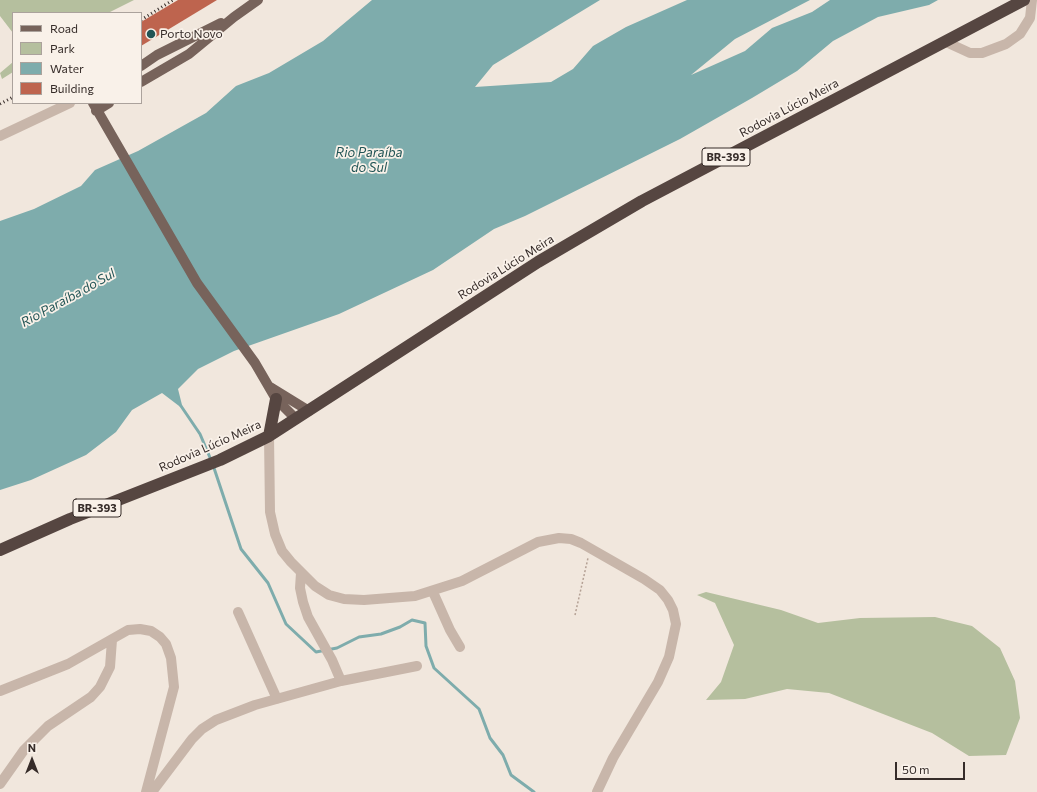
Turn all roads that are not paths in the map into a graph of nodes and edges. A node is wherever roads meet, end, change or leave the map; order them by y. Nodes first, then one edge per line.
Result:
1 (258, 0) edge
2 (1024, 0) edge
3 (1032, 0) edge
4 (234, 17) junction
5 (946, 42) junction
6 (157, 55) junction
7 (142, 65) edge
8 (165, 67) junction
9 (142, 81) edge
10 (68, 104) edge
11 (106, 104) edge
12 (95, 107) edge
13 (0, 136) edge
14 (266, 385) junction
15 (276, 400) junction
16 (309, 411) junction
17 (296, 419) junction
18 (269, 436) junction
19 (0, 550) edge
20 (301, 573) junction
21 (433, 592) junction
22 (238, 612) dead end
23 (112, 640) junction
24 (460, 647) dead end
25 (417, 666) dead end
26 (341, 681) junction
27 (0, 691) edge
28 (277, 699) junction
29 (1, 780) edge
30 (146, 792) edge
31 (152, 792) edge
32 (596, 792) edge

1 - 4 main road
2 - 5 highway, Rodovia Lúcio Meira / BR-393
3 - 5 street
4 - 6 main road
4 - 8 main road
5 - 16 highway, Rodovia Lúcio Meira / BR-393
6 - 7 main road
6 - 8 main road
8 - 9 main road
10 - 13 street
11 - 12 main road
12 - 14 main road
14 - 15 main road
14 - 16 main road
15 - 17 main road
15 - 18 highway
16 - 17 highway, Rodovia Lúcio Meira / BR-393
17 - 18 highway, Rodovia Lúcio Meira / BR-393
18 - 19 highway, Rodovia Lúcio Meira / BR-393
18 - 20 street
20 - 21 street
20 - 26 street
21 - 24 street
21 - 32 street
22 - 28 street
23 - 27 street
23 - 29 street
23 - 30 street
25 - 26 street
26 - 28 street
28 - 31 street

